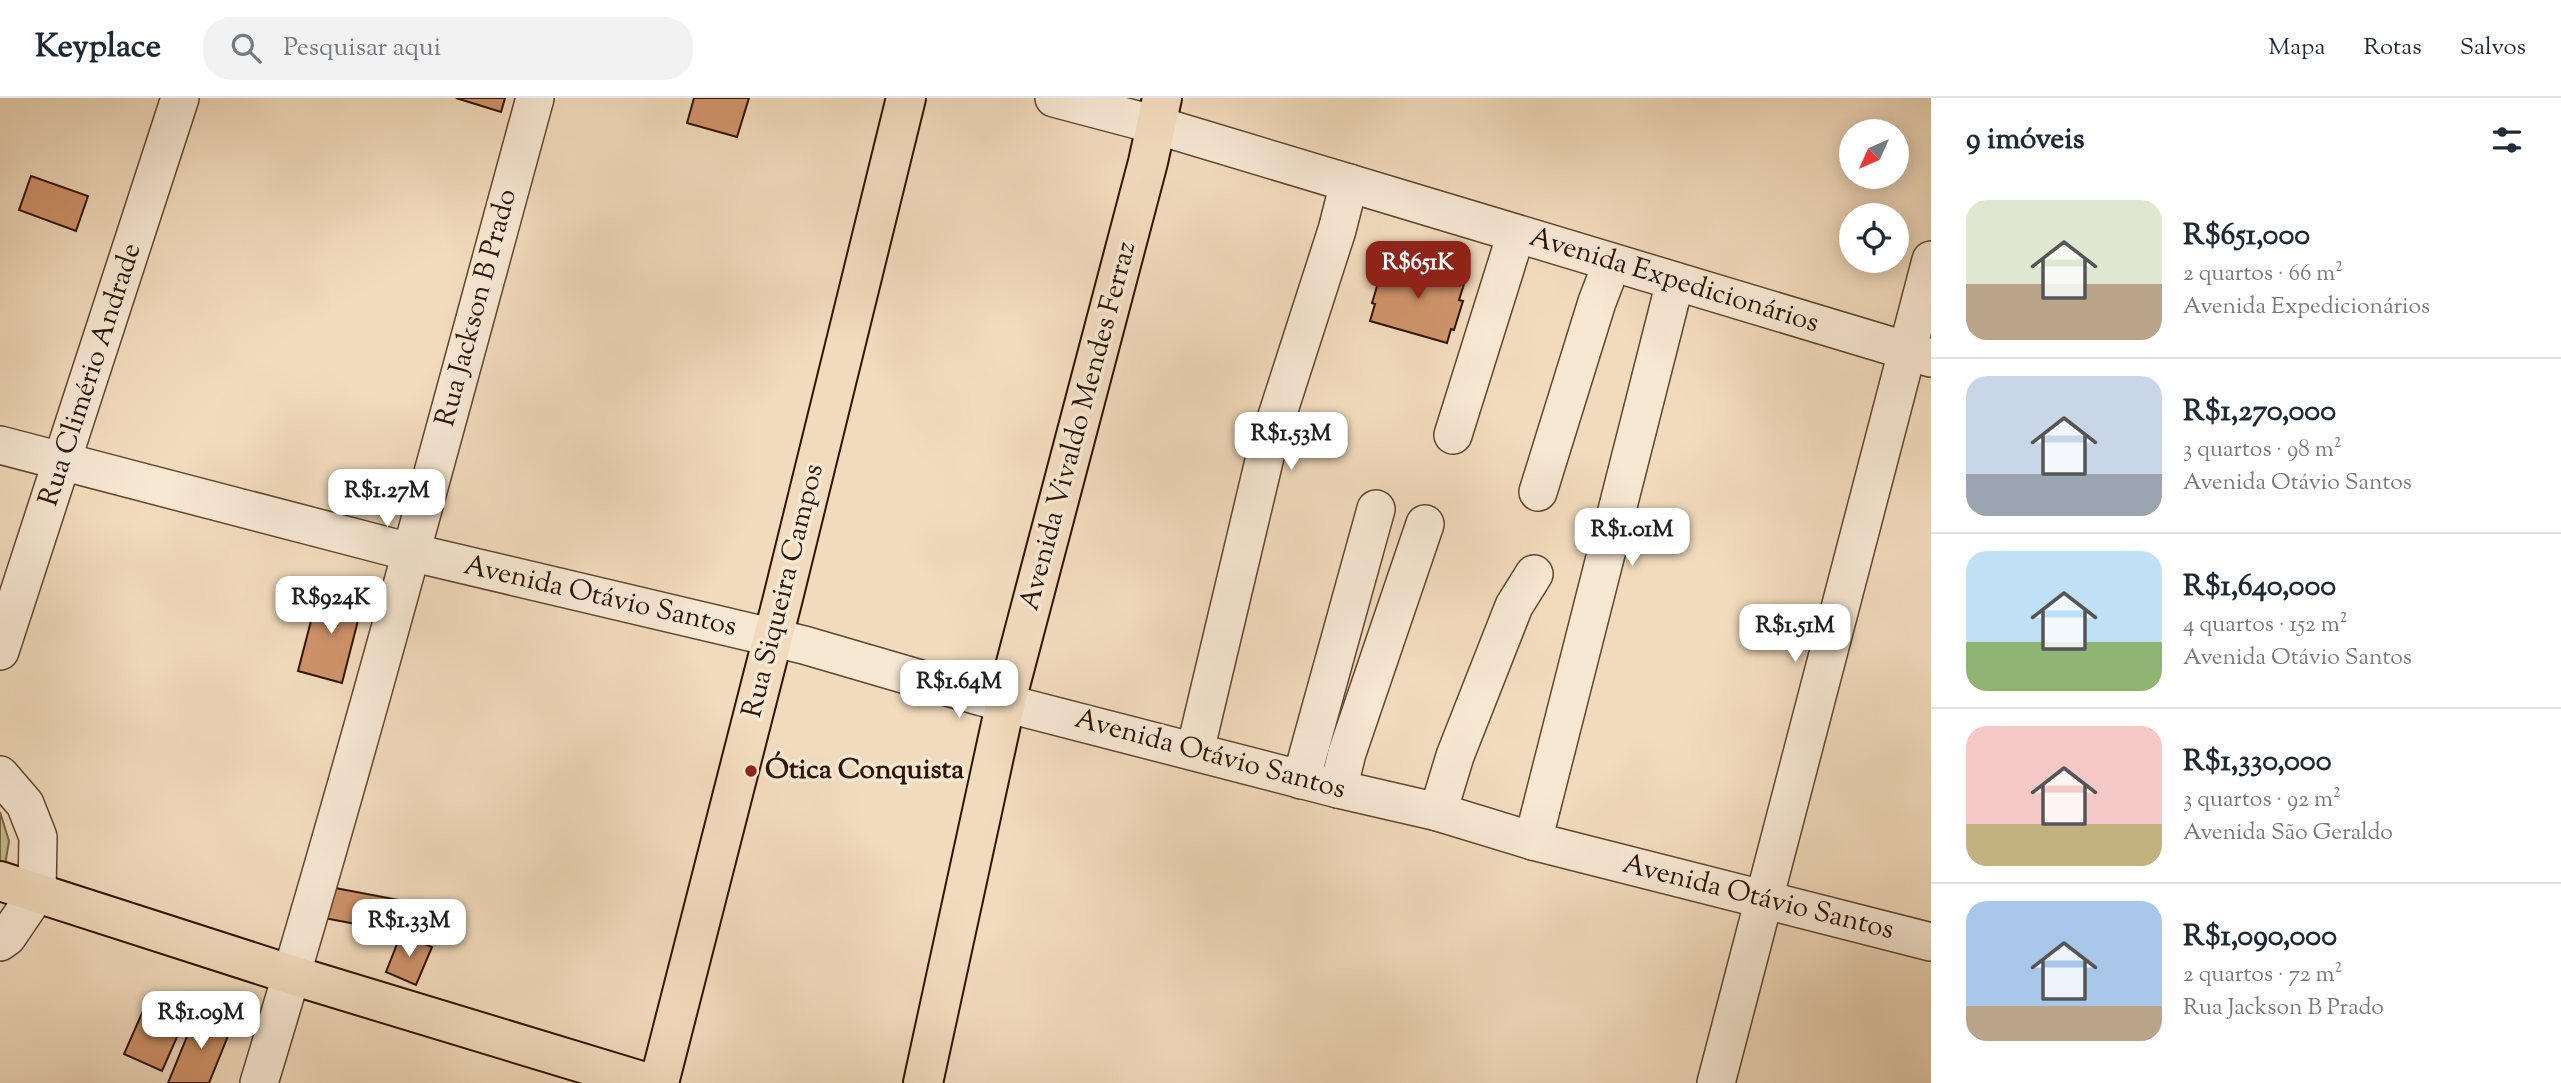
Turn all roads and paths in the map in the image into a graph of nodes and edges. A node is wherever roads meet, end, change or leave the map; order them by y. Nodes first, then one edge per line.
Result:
1 (180, 98) edge
2 (535, 98) edge
3 (906, 98) edge
4 (1054, 98) edge
5 (1159, 112) edge
6 (1349, 183) junction
7 (1516, 234) junction
8 (1931, 260) edge
9 (1612, 262) junction
10 (1675, 282) junction
11 (1919, 355) edge
12 (1453, 435) dead end
13 (0, 445) edge
14 (63, 460) junction
15 (1538, 492) dead end
16 (1376, 509) dead end
17 (1425, 524) dead end
18 (411, 552) junction
19 (1534, 574) dead end
20 (772, 637) junction
21 (0, 651) edge
22 (1006, 701) junction
23 (1195, 751) junction
24 (0, 775) edge
25 (1301, 780) junction
26 (1338, 789) junction
27 (1438, 812) junction
28 (1533, 841) junction
29 (0, 881) edge
30 (37, 893) junction
31 (1763, 901) junction
32 (0, 942) edge
33 (1931, 942) edge
34 (292, 975) junction
35 (259, 1083) edge
36 (648, 1083) edge
37 (659, 1083) edge
38 (923, 1083) edge
39 (1716, 1083) edge

1 - 14 street, Rua Climério Andrade
2 - 18 street, Rua Jackson B Prado
3 - 20 main road, Rua Siqueira Campos
4 - 5 street, Avenida Expedicionários
5 - 6 street, Avenida Expedicionários
5 - 22 main road, Avenida Vivaldo Mendes Ferraz
6 - 7 street, Avenida Expedicionários
6 - 23 street
7 - 9 street, Avenida Expedicionários
7 - 12 street
8 - 11 street
9 - 10 street, Avenida Expedicionários
9 - 15 street
10 - 11 street, Avenida Expedicionários
10 - 28 street
11 - 31 street
13 - 14 street, Avenida Otávio Santos
14 - 18 street, Avenida Otávio Santos
14 - 21 street, Rua Climério Andrade
16 - 25 street
17 - 26 street
18 - 20 street, Avenida Otávio Santos
18 - 34 street, Rua Jackson B Prado
19 - 27 street
20 - 22 street, Avenida Otávio Santos
20 - 37 main road, Rua Siqueira Campos
22 - 23 street, Avenida Otávio Santos
22 - 38 main road, Avenida Vivaldo Mendes Ferraz
23 - 25 street, Avenida Otávio Santos
24 - 30 street
25 - 26 street, Avenida Otávio Santos
26 - 27 street, Avenida Otávio Santos
27 - 28 street, Avenida Otávio Santos
28 - 31 street, Avenida Otávio Santos
29 - 30 main road
30 - 32 street
30 - 34 main road
31 - 33 street, Avenida Otávio Santos
31 - 39 street
34 - 35 street, Rua Jackson B Prado
34 - 36 main road

